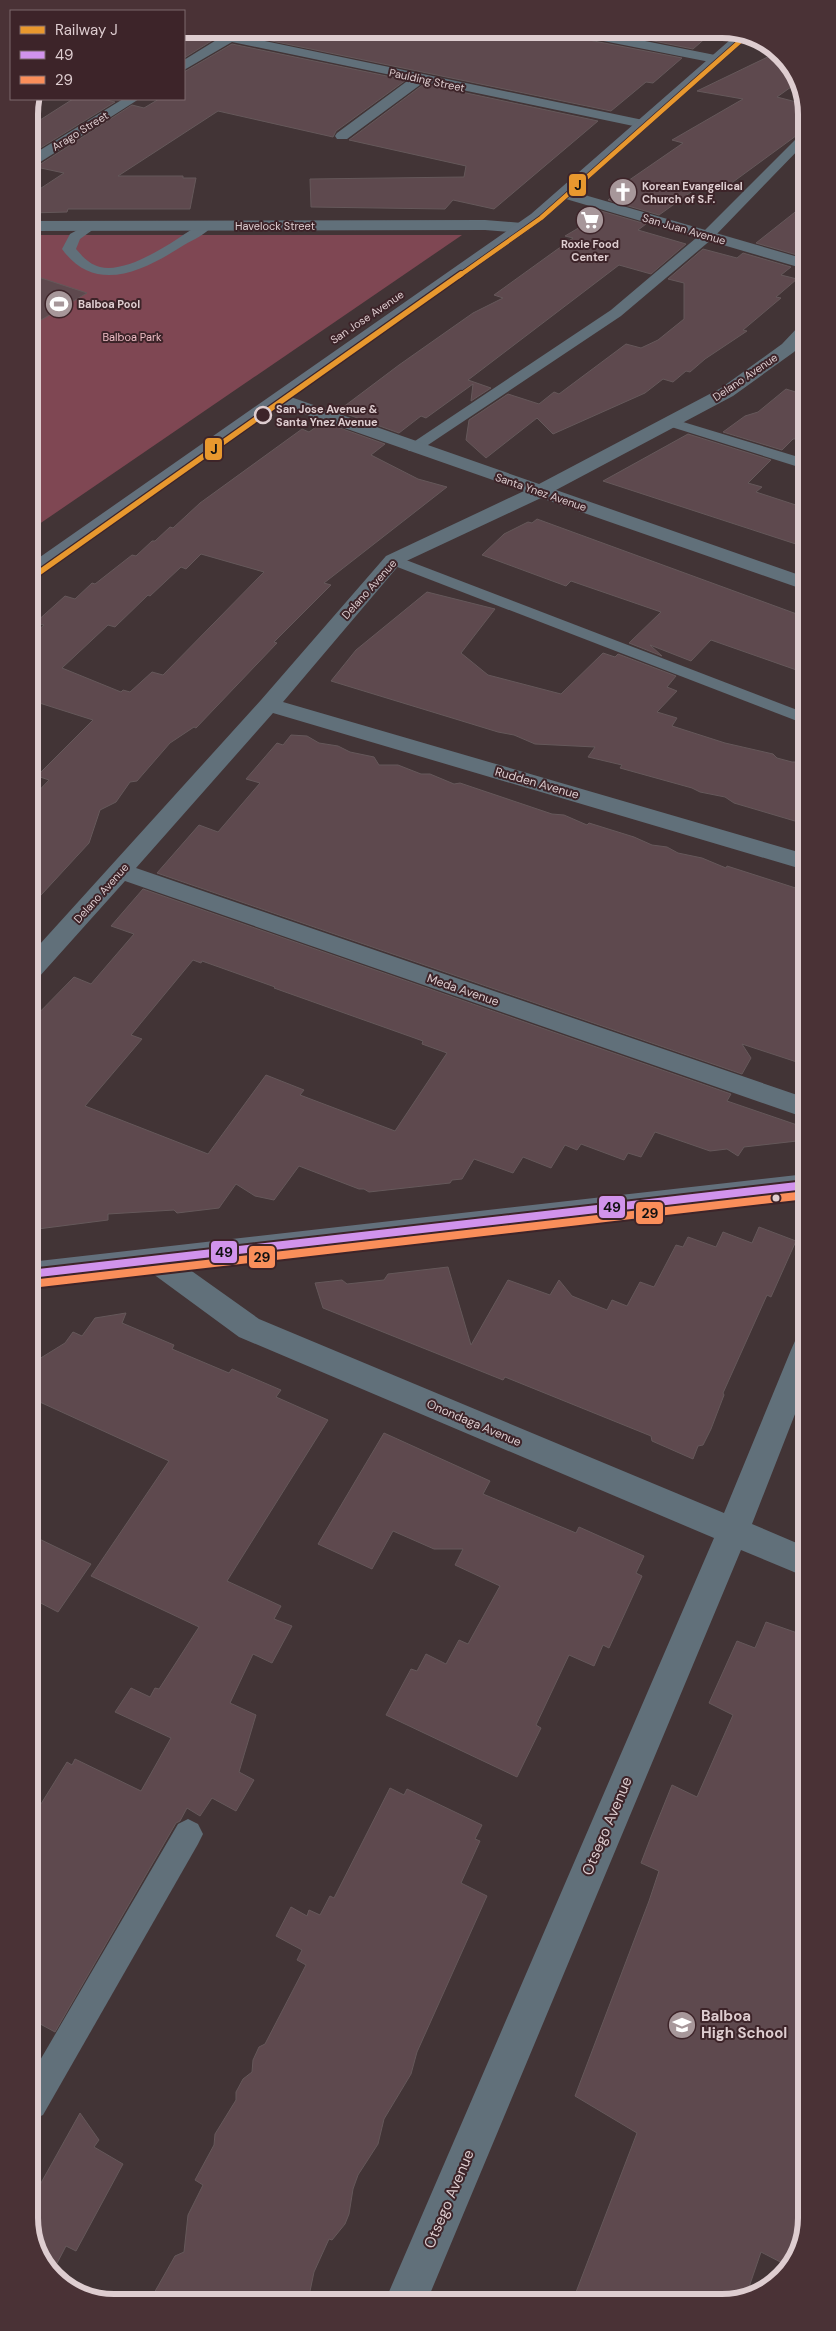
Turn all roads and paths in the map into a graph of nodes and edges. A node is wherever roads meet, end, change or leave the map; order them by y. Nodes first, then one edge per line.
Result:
1 (228, 38) joint
2 (609, 38) edge
3 (737, 39) edge
4 (716, 59) junction
5 (185, 65) edge
6 (420, 79) junction
7 (130, 100) edge
8 (642, 124) junction
9 (342, 136) dead end
10 (798, 144) edge
11 (38, 157) edge
12 (564, 194) junction
13 (38, 226) edge
14 (92, 226) junction
15 (206, 226) junction
16 (522, 228) junction
17 (707, 236) junction
18 (483, 256) junction
19 (798, 262) edge
20 (359, 322) dead end
21 (798, 337) edge
22 (276, 389) junction
23 (670, 422) junction
24 (414, 448) junction
25 (798, 462) edge
26 (540, 492) junction
27 (393, 560) junction
28 (38, 568) edge
29 (798, 582) edge
30 (269, 705) junction
31 (798, 716) edge
32 (798, 860) edge
33 (121, 871) junction
34 (38, 962) edge
35 (798, 1105) edge
36 (798, 1186) edge
37 (155, 1260) junction
38 (38, 1273) edge
39 (798, 1369) edge
40 (733, 1531) junction
41 (798, 1559) edge
42 (188, 1834) dead end
43 (38, 2094) edge
44 (409, 2293) edge

1 - 5 street
1 - 6 street, Paulding Street
2 - 4 street
3 - 4 main road, San Jose Avenue
4 - 8 main road, San Jose Avenue
6 - 8 street, Paulding Street
6 - 9 street
7 - 11 street, Arago Street
8 - 12 main road, San Jose Avenue
10 - 17 lane
12 - 16 main road, San Jose Avenue
12 - 17 street, San Juan Avenue
13 - 14 street, Havelock Street
14 - 15 street, Havelock Street
14 - 15 lane
15 - 16 street, Havelock Street
16 - 18 main road, San Jose Avenue
17 - 19 street, San Juan Avenue
17 - 24 lane
18 - 20 main road, San Jose Avenue
18 - 22 main road, San Jose Avenue
21 - 23 street, Delano Avenue
22 - 24 street, Santa Ynez Avenue
22 - 28 main road
23 - 25 lane
23 - 26 street, Delano Avenue
24 - 26 street, Santa Ynez Avenue
26 - 27 street, Delano Avenue
26 - 29 street, Santa Ynez Avenue
27 - 30 street, Delano Avenue
27 - 31 lane
30 - 32 street, Rudden Avenue
30 - 33 street, Delano Avenue
33 - 34 street, Delano Avenue
33 - 35 street, Meda Avenue
36 - 37 main road
37 - 38 main road
37 - 40 street, Onondaga Avenue
39 - 40 street, Otsego Avenue
40 - 41 street, Onondaga Avenue
40 - 44 street, Otsego Avenue
42 - 43 lane

